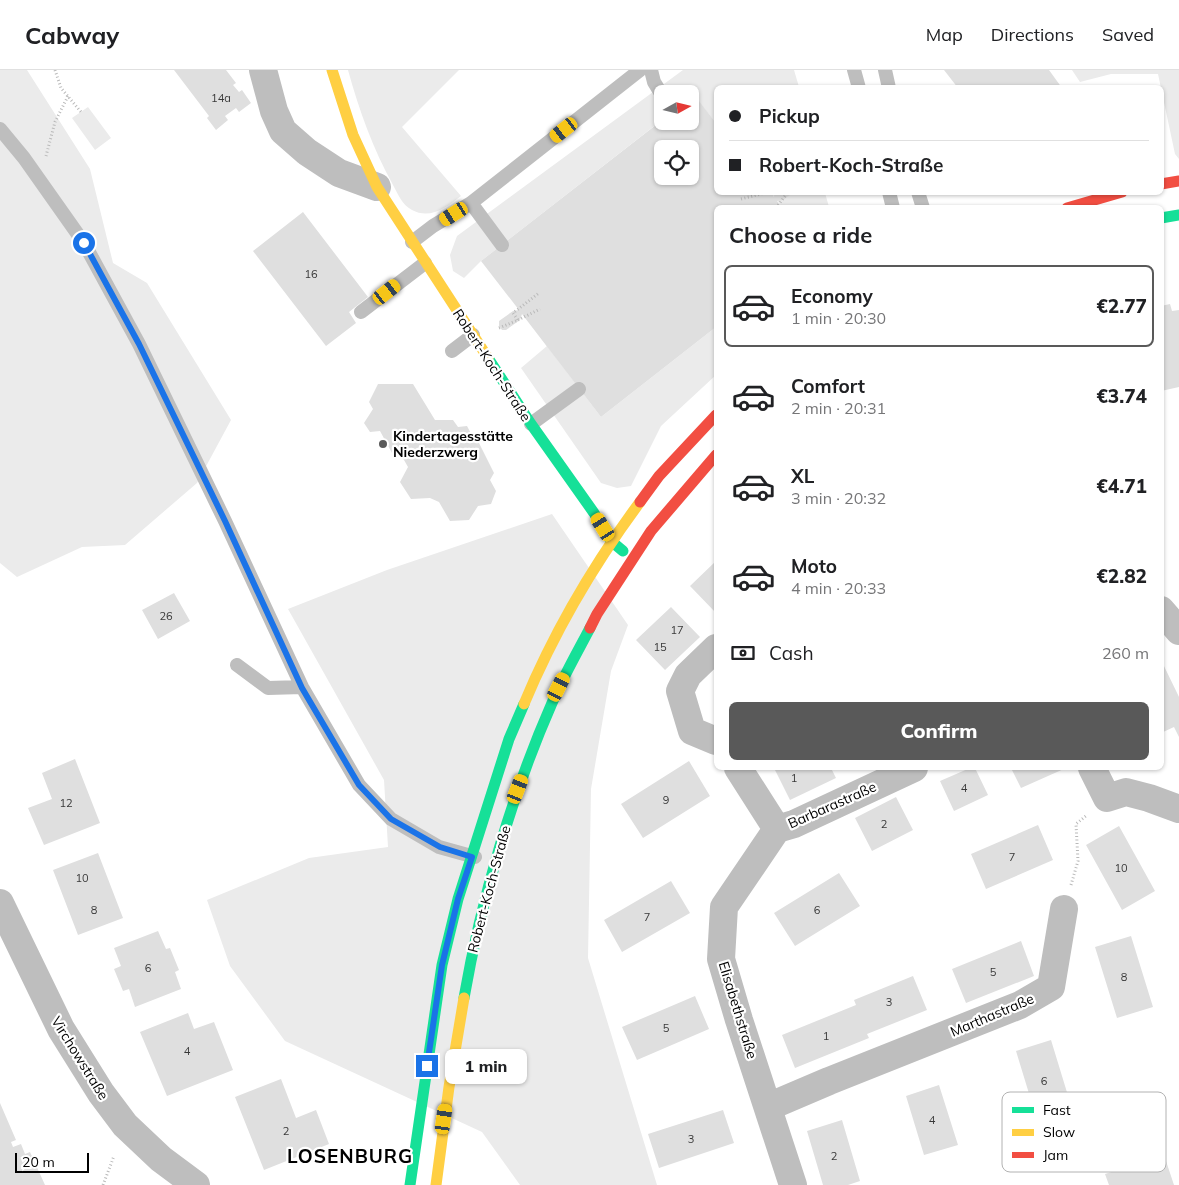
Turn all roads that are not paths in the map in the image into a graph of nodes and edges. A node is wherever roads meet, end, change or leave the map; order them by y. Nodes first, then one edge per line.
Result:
1 (263, 70) edge
2 (332, 70) edge
3 (640, 70) edge
4 (651, 70) edge
5 (854, 70) edge
6 (884, 70) edge
7 (656, 85) edge
8 (858, 85) edge
9 (888, 85) edge
10 (0, 129) edge
11 (1179, 181) edge
12 (1164, 184) edge
13 (377, 187) junction
14 (1112, 195) edge
15 (471, 203) junction
16 (1077, 205) edge
17 (1179, 215) edge
18 (1164, 218) edge
19 (412, 242) junction
20 (502, 245) dead end
21 (425, 263) junction
22 (361, 312) dead end
23 (473, 335) junction
24 (452, 351) dead end
25 (579, 389) dead end
26 (714, 417) edge
27 (531, 424) junction
28 (714, 457) edge
29 (611, 541) junction
30 (632, 559) junction
31 (1164, 614) edge
32 (1179, 631) edge
33 (714, 650) edge
34 (237, 665) dead end
35 (302, 688) junction
36 (714, 740) edge
37 (739, 770) edge
38 (910, 770) edge
39 (1093, 770) edge
40 (1179, 809) edge
41 (777, 829) junction
42 (472, 857) junction
43 (494, 861) junction
44 (0, 903) edge
45 (1064, 909) road end
46 (768, 1107) junction
47 (196, 1185) edge
48 (410, 1185) edge
49 (436, 1185) edge
50 (794, 1185) edge

1 - 13 street
2 - 13 street, Robert-Koch-Straße
3 - 15 lane
4 - 7 lane
5 - 8 lane
6 - 9 lane
10 - 35 lane
11 - 12 street
13 - 19 street, Robert-Koch-Straße
14 - 16 street
15 - 19 lane
15 - 20 lane
17 - 18 street
19 - 21 street, Robert-Koch-Straße
21 - 22 lane
21 - 23 street, Robert-Koch-Straße
23 - 24 lane
23 - 27 street, Robert-Koch-Straße
25 - 27 lane
26 - 29 street, Robert-Koch-Straße
27 - 29 street, Robert-Koch-Straße
28 - 30 street, Robert-Koch-Straße
29 - 30 street, Robert-Koch-Straße
29 - 42 street, Robert-Koch-Straße
30 - 43 street, Robert-Koch-Straße
31 - 32 street
33 - 36 street
34 - 35 lane
35 - 42 lane
37 - 41 street
38 - 41 street, Barbarastraße
39 - 40 street
41 - 46 street, Elisabethstraße
42 - 43 lane
42 - 48 street, Robert-Koch-Straße
43 - 49 street, Robert-Koch-Straße
44 - 47 street, Virchowstraße
45 - 46 street, Marthastraße
46 - 50 street, Elisabethstraße

